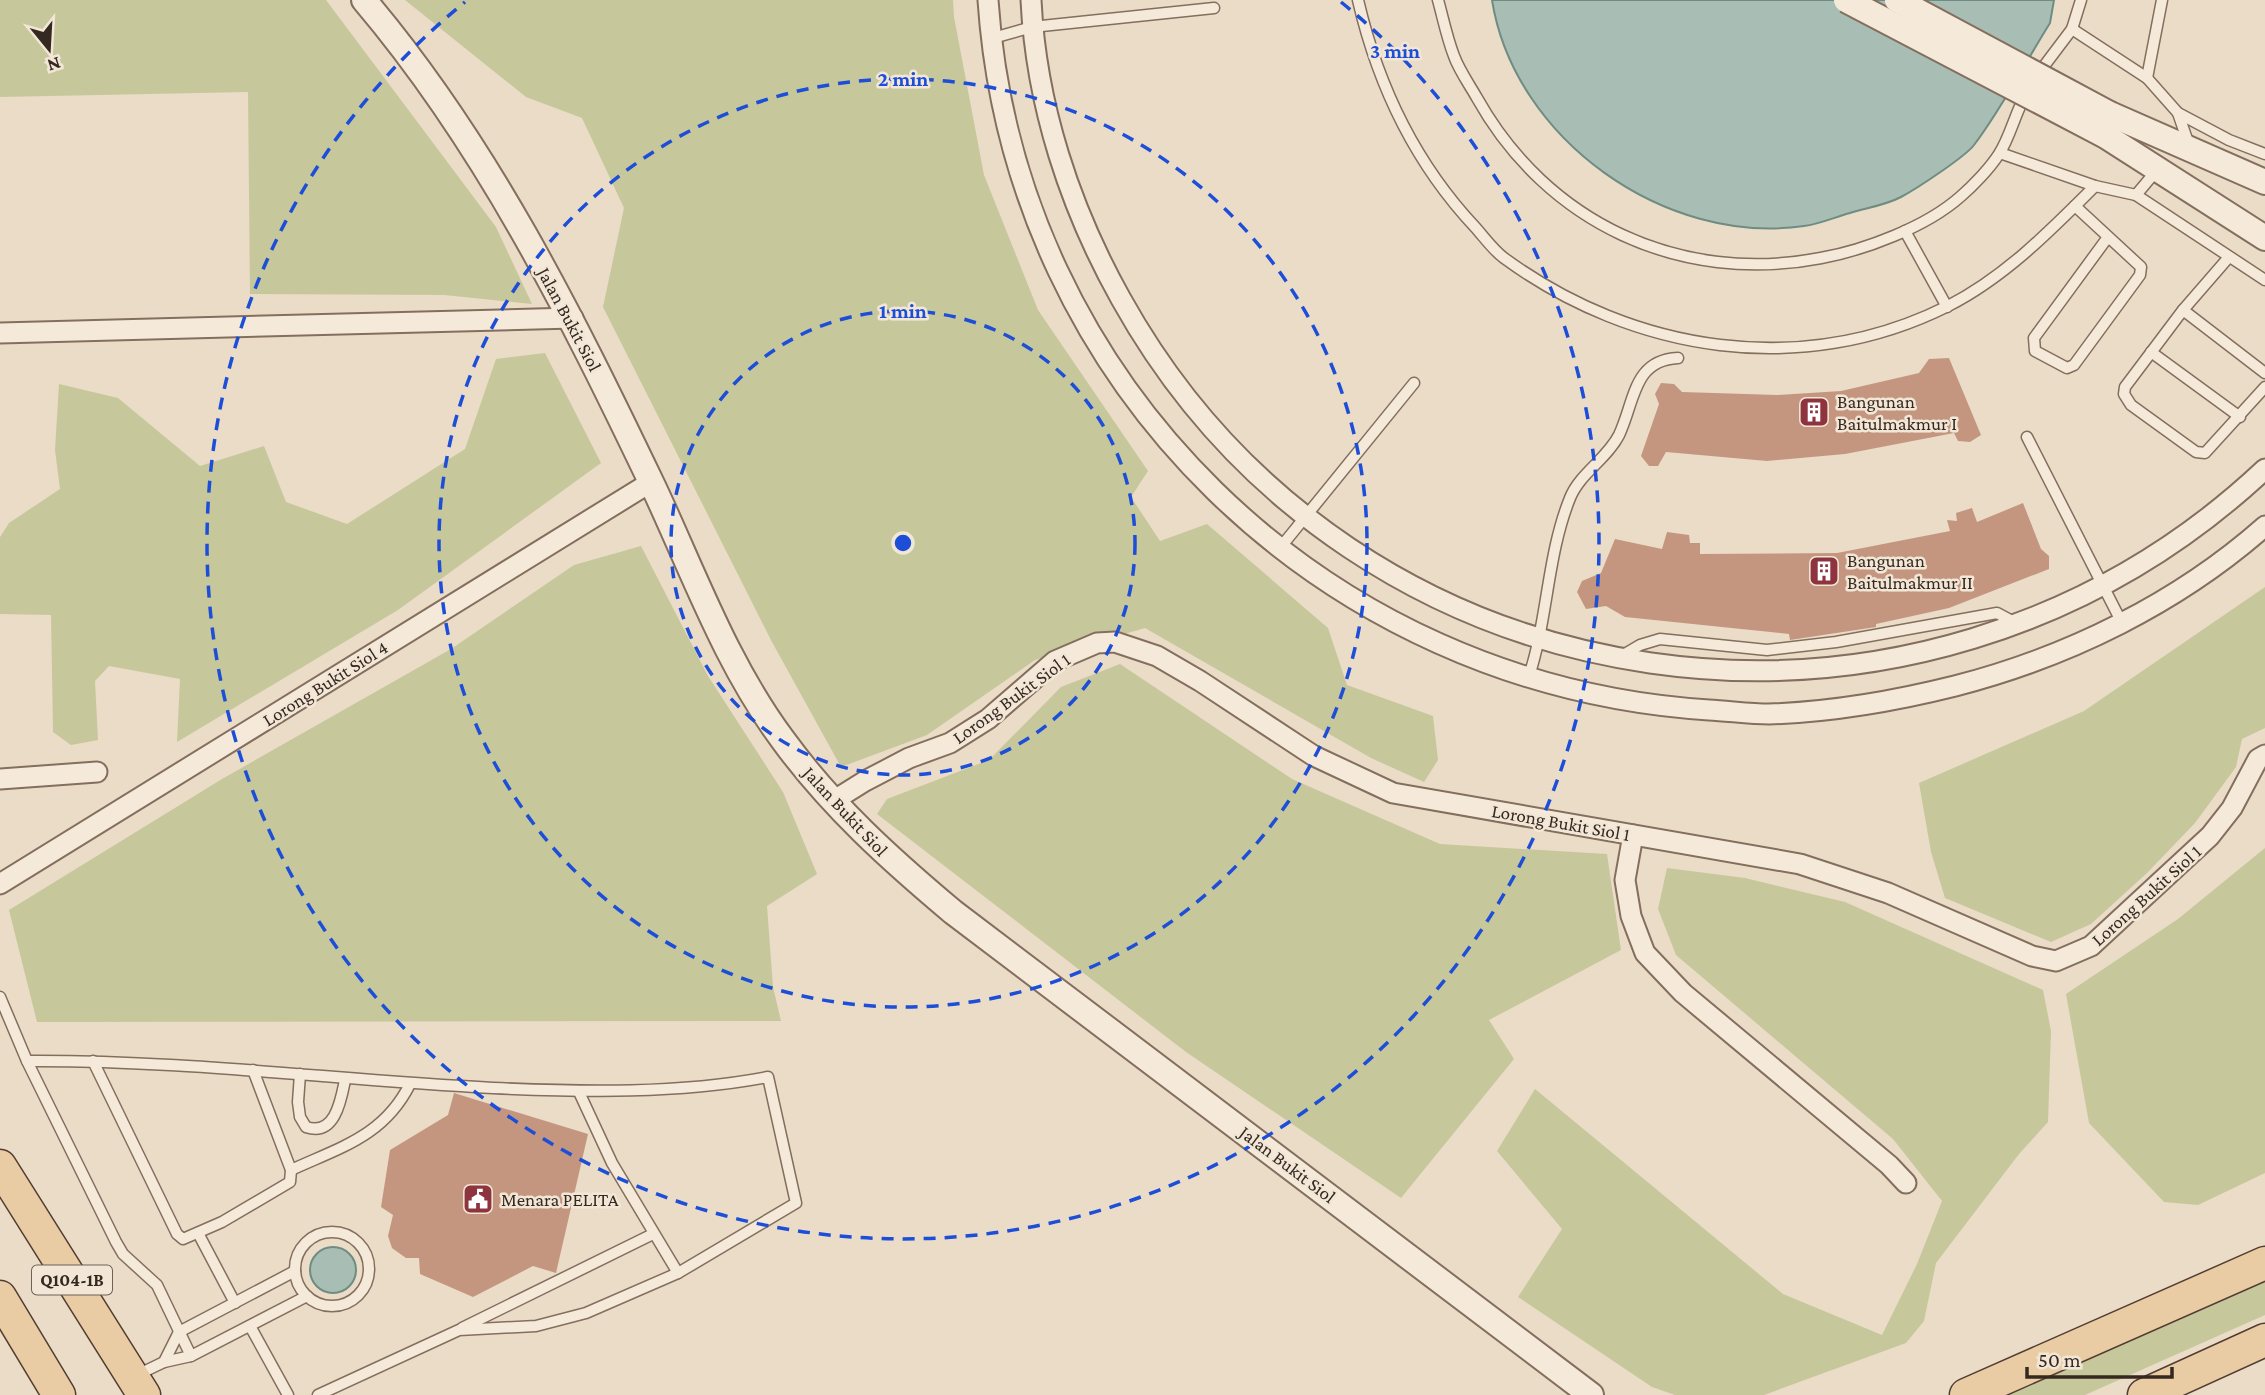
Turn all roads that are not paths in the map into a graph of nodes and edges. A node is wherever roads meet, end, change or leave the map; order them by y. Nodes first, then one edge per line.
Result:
1 (364, 0) edge
2 (988, 0) edge
3 (1031, 0) edge
4 (1358, 0) edge
5 (1438, 0) edge
6 (1846, 0) edge
7 (1897, 0) edge
8 (2081, 0) edge
9 (2162, 0) edge
10 (1214, 8) dead end
11 (1032, 27) junction
12 (2073, 29) junction
13 (990, 39) junction
14 (2147, 78) junction
15 (2178, 113) junction
16 (2107, 125) junction
17 (2190, 149) junction
18 (2000, 153) junction
19 (2265, 154) edge
20 (2157, 170) junction
21 (2265, 182) edge
22 (2095, 186) junction
23 (2136, 195) junction
24 (2075, 206) junction
25 (1905, 231) junction
26 (2108, 237) junction
27 (2265, 238) edge
28 (2229, 257) junction
29 (2265, 280) edge
30 (1947, 307) junction
31 (2183, 310) junction
32 (573, 318) junction
33 (0, 332) edge
34 (2151, 352) junction
35 (1678, 358) dead end
36 (2265, 373) edge
37 (1414, 383) dead end
38 (2265, 387) edge
39 (2241, 416) junction
40 (2027, 437) dead end
41 (2265, 469) edge
42 (651, 482) junction
43 (1305, 516) junction
44 (2265, 526) edge
45 (1279, 550) junction
46 (2102, 587) junction
47 (2122, 624) junction
48 (1541, 639) junction
49 (1528, 679) junction
50 (2265, 755) edge
51 (97, 772) dead end
52 (0, 779) edge
53 (833, 801) junction
54 (1633, 835) junction
55 (0, 884) edge
56 (0, 997) edge
57 (27, 1061) junction
58 (93, 1061) junction
59 (253, 1070) junction
60 (300, 1074) junction
61 (345, 1080) junction
62 (410, 1084) junction
63 (579, 1091) junction
64 (0, 1166) edge
65 (291, 1170) junction
66 (1906, 1183) dead end
67 (198, 1233) junction
68 (653, 1234) junction
69 (2265, 1263) edge
70 (295, 1271) junction
71 (678, 1273) junction
72 (307, 1296) junction
73 (0, 1297) edge
74 (235, 1303) junction
75 (250, 1326) junction
76 (459, 1330) junction
77 (178, 1332) junction
78 (2265, 1340) edge
79 (191, 1356) junction
80 (164, 1362) junction
81 (139, 1386) edge
82 (60, 1395) edge
83 (288, 1395) edge
84 (318, 1395) edge
85 (1591, 1395) edge
86 (1966, 1395) edge
87 (2144, 1395) edge

1 - 32 street, Jalan Bukit Siol
2 - 13 street
3 - 11 street
4 - 30 lane
5 - 25 lane
6 - 16 street, bridge
7 - 16 street, bridge
8 - 12 lane
9 - 14 lane
10 - 11 lane
11 - 13 lane
11 - 43 street
12 - 14 lane
12 - 18 lane
13 - 45 street
14 - 15 lane
15 - 17 lane
15 - 19 lane
16 - 17 street
16 - 20 street
17 - 21 street
18 - 22 lane
18 - 25 lane
20 - 23 lane
20 - 27 street
22 - 23 lane
22 - 24 lane
23 - 28 lane
24 - 26 lane
24 - 30 lane
25 - 30 lane
26 - 26 lane
28 - 29 lane
28 - 31 lane
31 - 34 lane
31 - 36 lane
32 - 33 street
32 - 42 street, Jalan Bukit Siol
34 - 39 lane
34 - 39 lane
35 - 48 lane
37 - 43 lane
38 - 39 lane
40 - 46 lane
41 - 46 street
42 - 53 street, Jalan Bukit Siol
42 - 55 street, Lorong Bukit Siol 4
43 - 45 lane
43 - 48 street
44 - 47 street
45 - 49 street
46 - 47 lane
46 - 48 street
47 - 49 street
48 - 49 lane
50 - 54 street, Lorong Bukit Siol 1
51 - 52 street
53 - 54 street, Lorong Bukit Siol 1
53 - 85 street, Jalan Bukit Siol
54 - 66 street
56 - 57 lane
57 - 58 lane
57 - 77 lane
58 - 59 lane
58 - 67 lane
59 - 60 lane
59 - 65 lane
60 - 61 lane
60 - 61 lane
61 - 62 lane
62 - 63 lane
62 - 65 lane
63 - 68 lane
63 - 71 lane
64 - 81 main road, Q104-1B
65 - 67 lane
67 - 74 lane
68 - 71 lane
68 - 76 lane
69 - 86 main road
70 - 72 lane
70 - 72 lane
70 - 74 lane
71 - 76 lane
72 - 75 lane
73 - 82 main road
74 - 77 lane
75 - 79 lane
75 - 83 lane
76 - 84 lane
77 - 79 lane
77 - 80 lane
78 - 87 main road
79 - 80 lane
80 - 81 lane

